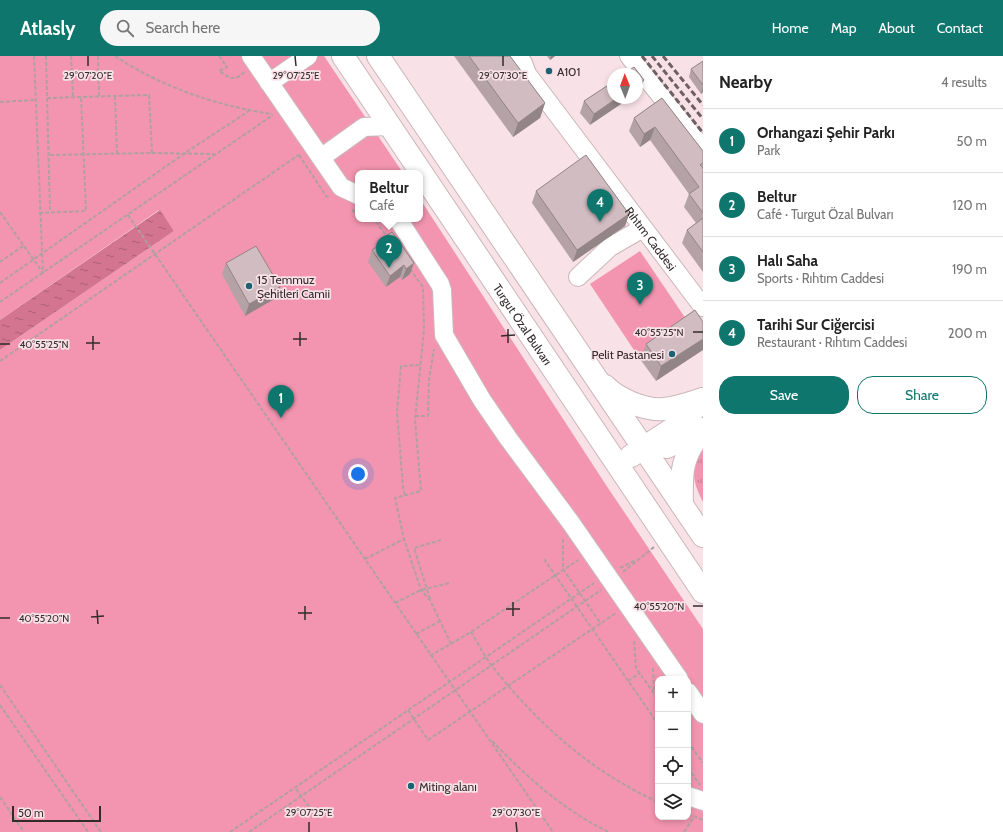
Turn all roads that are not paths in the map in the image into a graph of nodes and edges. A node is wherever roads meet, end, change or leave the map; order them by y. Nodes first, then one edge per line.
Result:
1 (308, 56) edge
2 (343, 56) edge
3 (378, 56) edge
4 (510, 56) edge
5 (518, 56) edge
6 (629, 56) edge
7 (250, 63) edge
8 (527, 74) junction
9 (269, 83) junction
10 (390, 126) junction
11 (703, 149) edge
12 (317, 151) junction
13 (419, 170) edge
14 (423, 176) edge
15 (355, 194) edge
16 (400, 222) edge
17 (643, 228) junction
18 (578, 277) dead end
19 (703, 307) edge
20 (594, 376) junction
21 (703, 399) edge
22 (703, 429) edge
23 (647, 453) junction
24 (622, 471) junction
25 (682, 505) junction
26 (703, 536) edge
27 (703, 592) edge
28 (676, 676) edge
29 (691, 696) edge
30 (703, 714) edge
31 (691, 797) edge
32 (703, 801) edge

1 - 9 street
2 - 10 highway, Turgut Özal Bulvarı
3 - 20 highway
4 - 8 street, Rıhtım Caddesi
5 - 8 street, Rıhtım Caddesi
6 - 11 street
7 - 9 street
8 - 17 street, Rıhtım Caddesi
9 - 12 street
10 - 12 street
10 - 13 highway, Turgut Özal Bulvarı
12 - 15 street
14 - 24 highway, Turgut Özal Bulvarı
16 - 28 street
17 - 18 street
17 - 19 street, Rıhtım Caddesi
20 - 21 highway
20 - 23 highway
21 - 23 highway
22 - 23 highway
22 - 25 highway
23 - 24 highway
23 - 25 highway
24 - 27 highway, Turgut Özal Bulvarı
25 - 26 highway
29 - 30 street
31 - 32 street

